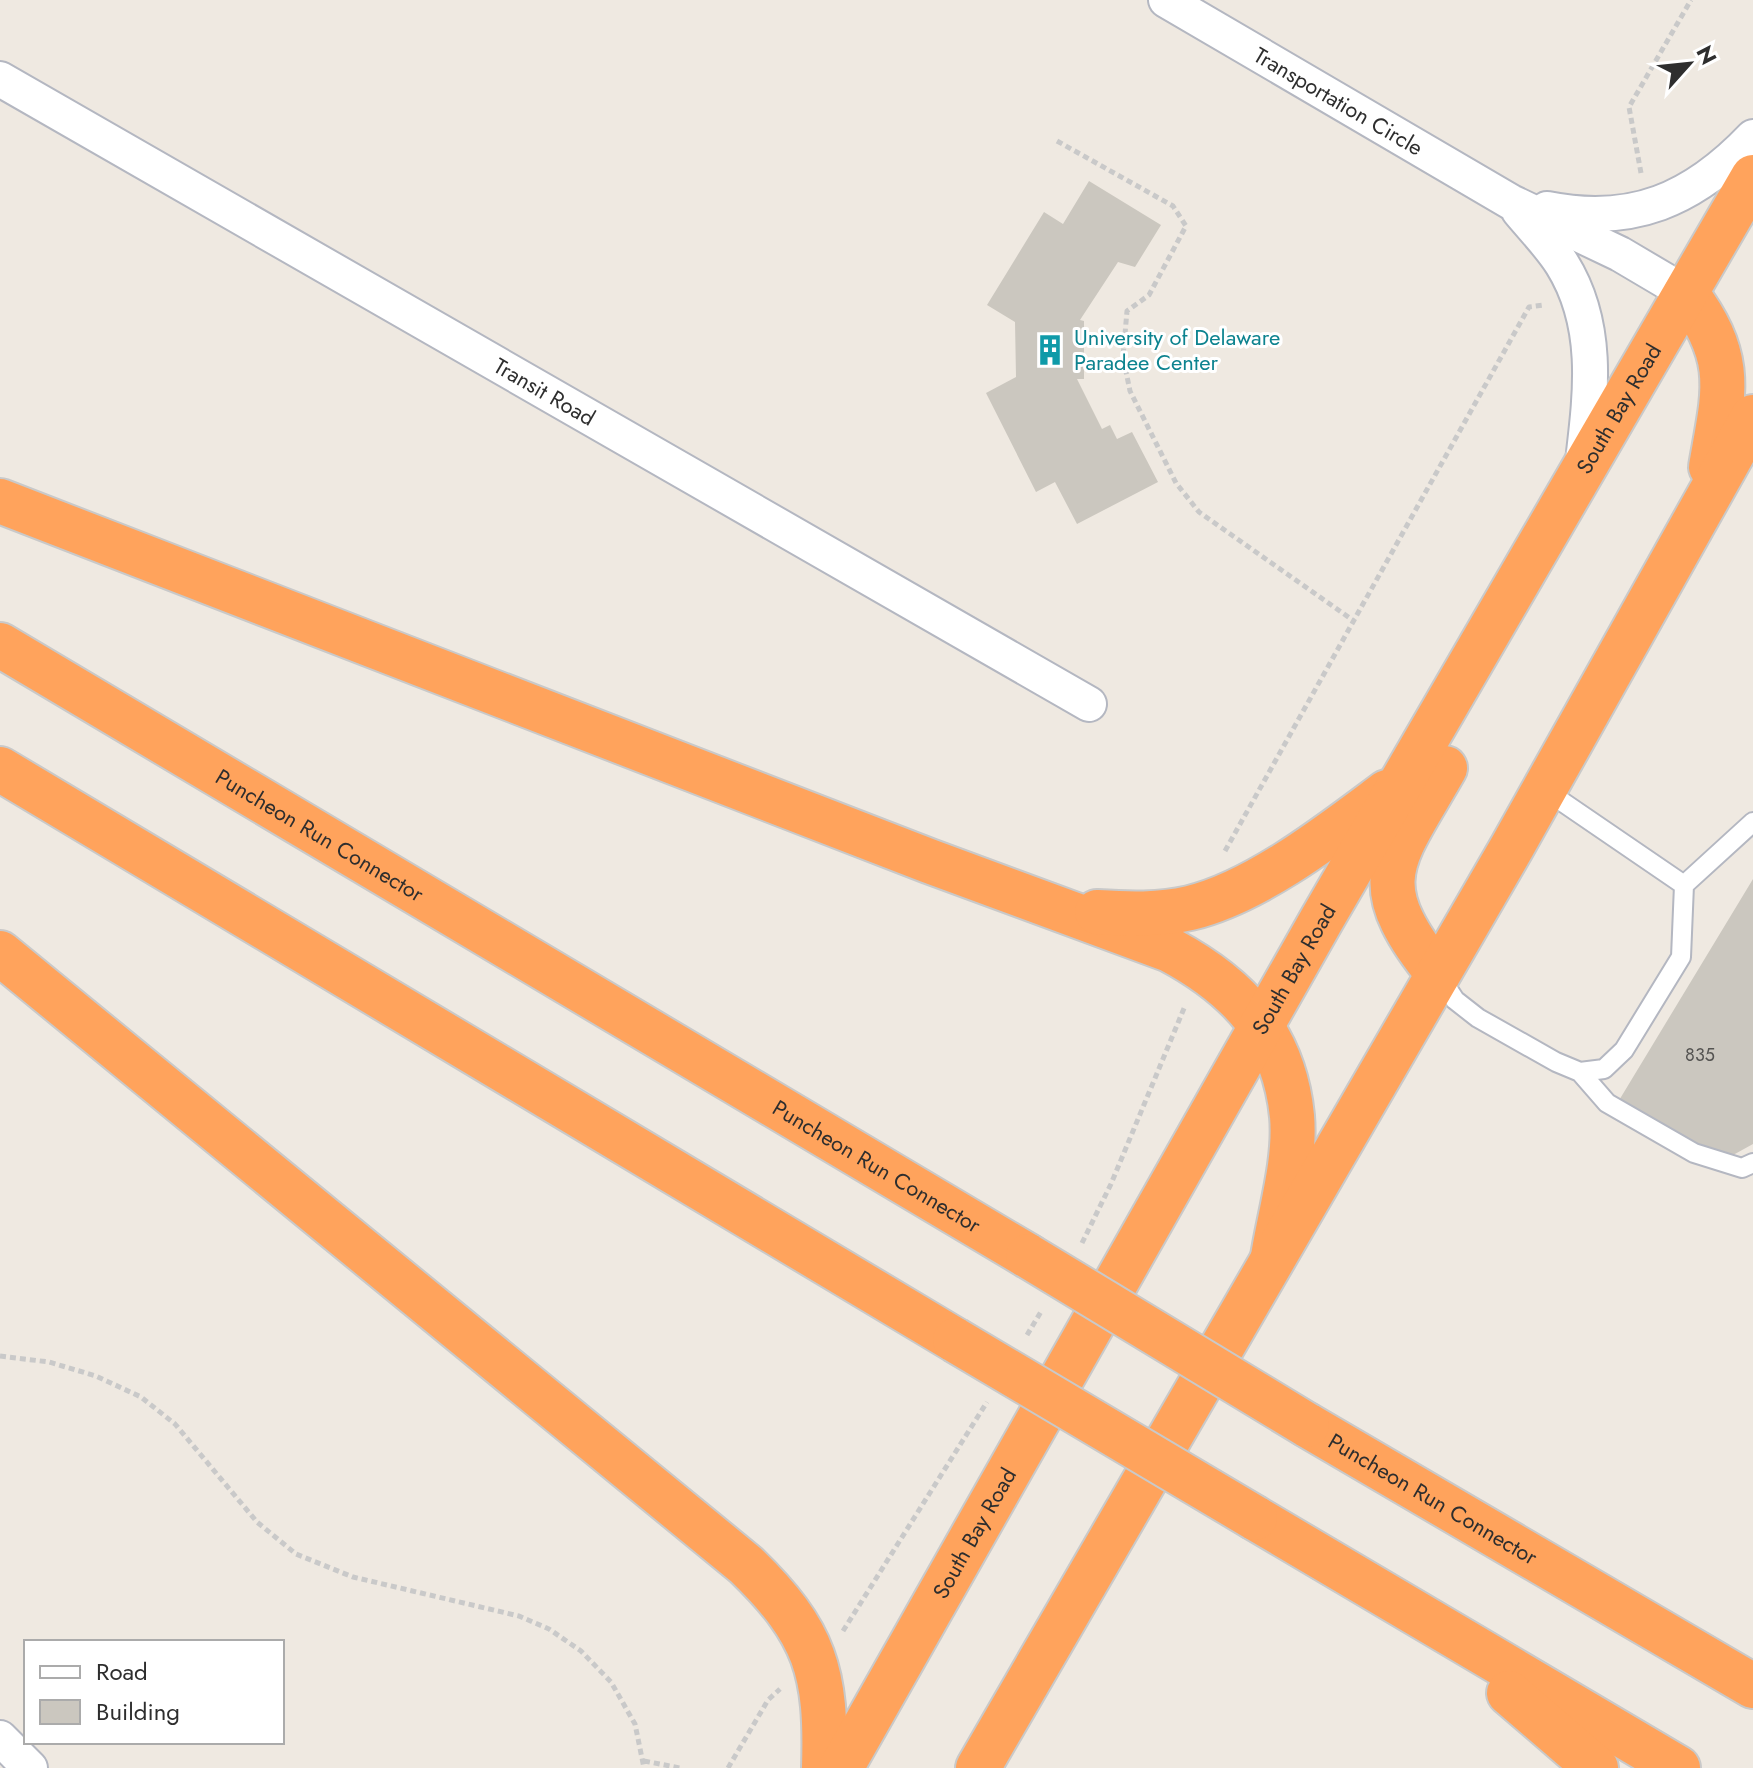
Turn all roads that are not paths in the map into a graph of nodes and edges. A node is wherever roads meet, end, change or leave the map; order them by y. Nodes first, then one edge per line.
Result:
1 (1166, 0) edge
2 (0, 79) edge
3 (1753, 137) edge
4 (1753, 177) edge
5 (1511, 202) junction
6 (1686, 293) junction
7 (1753, 417) edge
8 (1741, 474) dead end
9 (1581, 477) junction
10 (1705, 497) junction
11 (0, 501) edge
12 (0, 645) edge
13 (1470, 665) junction
14 (1089, 704) dead end
15 (0, 769) edge
16 (1402, 782) junction
17 (1544, 789) junction
18 (1753, 822) edge
19 (1684, 885) junction
20 (1059, 909) junction
21 (0, 953) edge
22 (1438, 974) junction
23 (1263, 1025) junction
24 (1580, 1072) junction
25 (1753, 1163) edge
26 (1273, 1257) junction
27 (1412, 1612) junction
28 (1753, 1686) edge
29 (0, 1738) edge
30 (30, 1768) edge
31 (824, 1768) edge
32 (841, 1768) edge
33 (978, 1768) edge
34 (1596, 1768) edge
35 (1678, 1768) edge

1 - 5 street, Transportation Circle
2 - 14 street, Transit Road
3 - 5 street, Transportation Circle
4 - 6 highway, South Bay Road
5 - 6 street, Transportation Circle
5 - 9 street, Transportation Circle
6 - 9 highway, South Bay Road
6 - 10 highway
7 - 10 highway
8 - 10 lane
9 - 13 highway, South Bay Road
10 - 17 highway
11 - 20 highway
12 - 28 highway, Puncheon Run Connector, bridge
13 - 16 highway, South Bay Road
13 - 22 highway
15 - 27 highway, bridge
16 - 20 highway
16 - 23 highway, South Bay Road
17 - 19 lane
17 - 22 highway
18 - 19 lane
19 - 24 lane
20 - 23 highway
21 - 31 highway
22 - 24 lane
22 - 26 highway
23 - 26 highway
23 - 32 highway, South Bay Road
24 - 25 lane
26 - 33 highway
27 - 34 highway
27 - 35 highway
29 - 30 street

